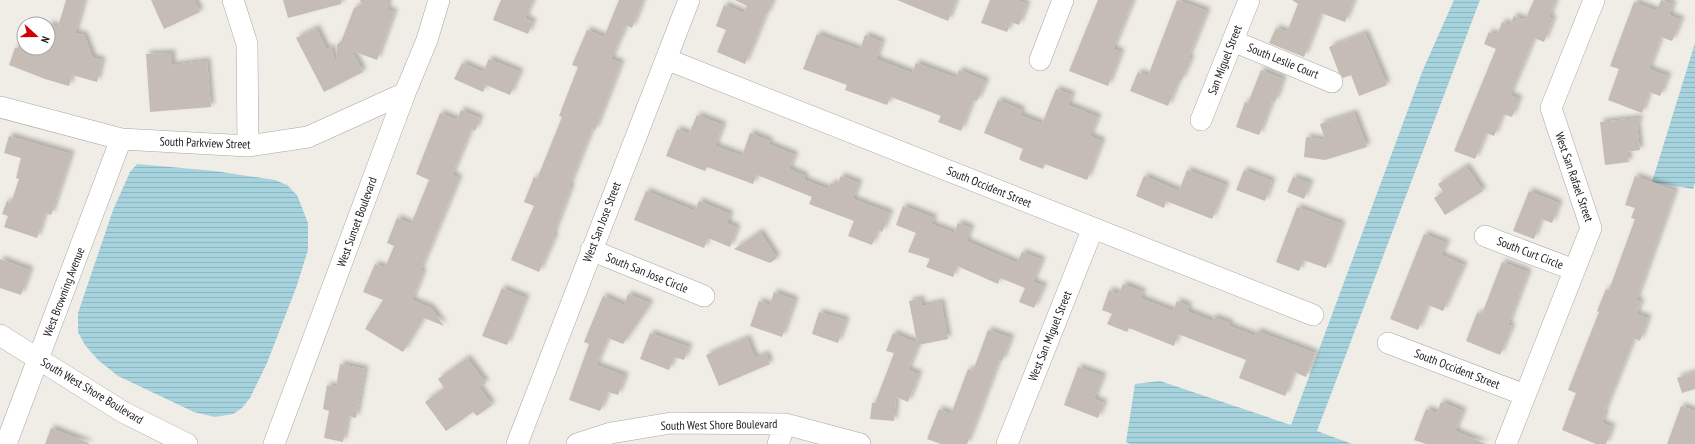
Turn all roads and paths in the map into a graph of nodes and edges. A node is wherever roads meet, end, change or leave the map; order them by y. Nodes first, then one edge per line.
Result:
1 (233, 0) edge
2 (439, 0) edge
3 (689, 0) edge
4 (1063, 0) edge
5 (1249, 0) edge
6 (1594, 0) edge
7 (1233, 41) junction
8 (666, 59) junction
9 (1040, 60) dead end
10 (1332, 82) dead end
11 (405, 93) junction
12 (0, 107) edge
13 (1202, 120) dead end
14 (121, 139) junction
15 (248, 146) junction
16 (1093, 228) junction
17 (1485, 236) dead end
18 (591, 250) junction
19 (1574, 270) junction
20 (704, 296) dead end
21 (1313, 315) dead end
22 (0, 335) edge
23 (1388, 343) dead end
24 (39, 359) junction
25 (1525, 395) junction
26 (785, 424) junction
27 (6, 444) edge
28 (187, 444) edge
29 (274, 444) edge
30 (517, 444) edge
31 (577, 444) edge
32 (778, 444) edge
33 (860, 444) edge
34 (1007, 444) edge
35 (1506, 444) edge

1 - 15 street
2 - 11 street, West Sunset Boulevard
3 - 8 street, West San Jose Street
4 - 9 street
5 - 7 street, San Miguel Street
6 - 19 street, West San Rafael Street
7 - 10 street, South Leslie Court
7 - 13 street, San Miguel Street
8 - 16 street, South Occident Street
8 - 18 street, West San Jose Street
11 - 15 street, South Parkview Street
11 - 29 street, West Sunset Boulevard
12 - 14 street, South Parkview Street
14 - 15 street, South Parkview Street
14 - 24 street, West Browning Avenue
16 - 21 street, South Occident Street
16 - 34 street, West San Miguel Street
17 - 19 street, South Curt Circle
18 - 20 street, South San Jose Circle
18 - 30 street, West San Jose Street
19 - 25 street, West San Rafael Street
22 - 24 street, South West Shore Boulevard
23 - 25 street, South Occident Street
24 - 27 street, West Browning Avenue
24 - 28 street, South West Shore Boulevard
25 - 35 street, West San Rafael Street
26 - 31 street, South West Shore Boulevard
26 - 32 street
26 - 33 street, South West Shore Boulevard

